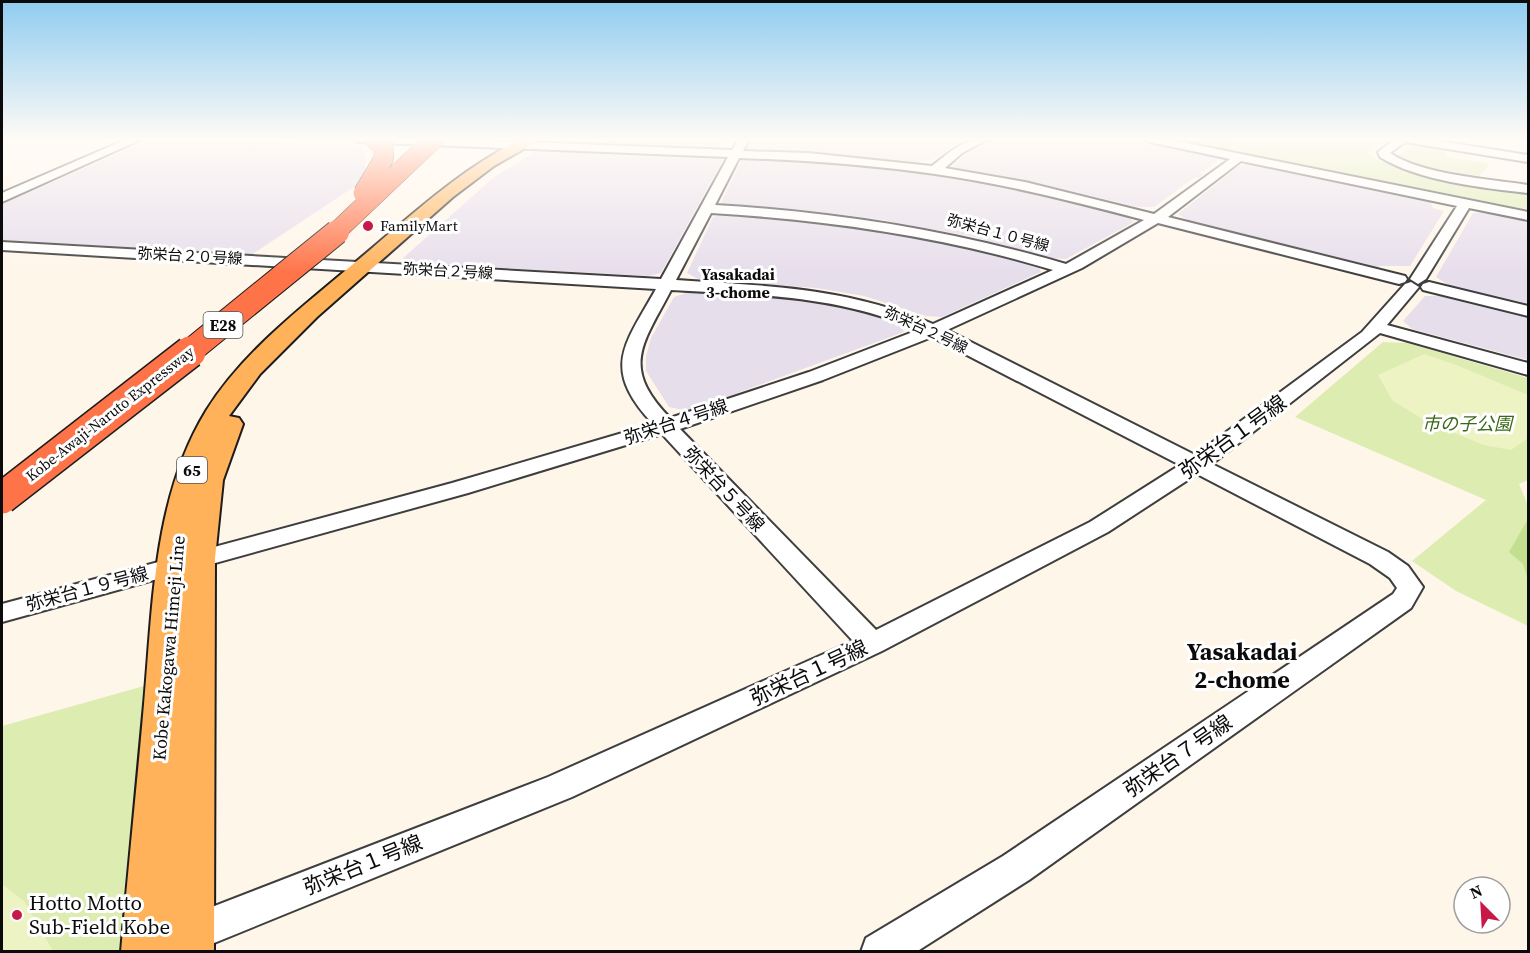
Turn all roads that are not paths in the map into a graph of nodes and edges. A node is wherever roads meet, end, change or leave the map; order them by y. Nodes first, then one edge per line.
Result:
1 (35, 183) edge
2 (366, 183) edge
3 (380, 183) edge
4 (384, 183) edge
5 (400, 183) edge
6 (475, 183) edge
7 (720, 183) edge
8 (1011, 183) edge
9 (1203, 183) edge
10 (1364, 183) edge
11 (1498, 183) edge
12 (1528, 189) edge
13 (2, 198) edge
14 (364, 201) junction
15 (1465, 204) junction
16 (706, 209) junction
17 (1528, 216) edge
18 (1156, 218) junction
19 (2, 246) edge
20 (371, 267) junction
21 (1066, 269) junction
22 (1414, 283) junction
23 (666, 284) junction
24 (1528, 311) edge
25 (1376, 327) junction
26 (933, 330) junction
27 (1528, 369) edge
28 (665, 427) junction
29 (1198, 465) junction
30 (2, 476) edge
31 (2, 498) edge
32 (186, 562) junction
33 (2, 613) edge
34 (872, 644) junction
35 (190, 943) edge
36 (145, 951) edge
37 (880, 951) edge

1 - 13 street
2 - 14 highway, bridge
3 - 14 highway, Kobe-Awaji-Naruto Expressway / E28, bridge
4 - 14 highway, Kobe-Awaji-Naruto Expressway / E28, bridge
5 - 14 highway
6 - 20 main road, Kobe Kakogawa Himeji Line / 65
7 - 16 street, 弥栄台５号線
8 - 18 street
9 - 18 street, 弥栄台４号線
10 - 15 street
11 - 12 street
14 - 30 highway, Kobe-Awaji-Naruto Expressway / E28
14 - 31 highway, Kobe-Awaji-Naruto Expressway / E28, bridge
15 - 17 street
15 - 22 street, 弥栄台１号線
16 - 21 street, 弥栄台１０号線
16 - 23 street, 弥栄台５号線
18 - 21 street, 弥栄台４号線
18 - 22 street
19 - 20 street, 弥栄台２０号線
20 - 23 street, 弥栄台２号線
20 - 32 main road, Kobe Kakogawa Himeji Line / 65
21 - 26 street, 弥栄台４号線
22 - 24 street
22 - 25 street, 弥栄台１号線
23 - 26 street, 弥栄台２号線
23 - 28 street, 弥栄台５号線
25 - 27 street
25 - 29 street, 弥栄台１号線
26 - 28 street, 弥栄台４号線
26 - 29 street, 弥栄台２号線
28 - 32 street, 弥栄台４号線
28 - 34 street, 弥栄台５号線
29 - 34 street, 弥栄台１号線
29 - 37 street, 弥栄台７号線
32 - 33 street, 弥栄台１９号線
32 - 35 main road, Kobe Kakogawa Himeji Line / 65
32 - 36 main road, Kobe Kakogawa Himeji Line / 65
34 - 35 street, 弥栄台１号線
35 - 36 street, 弥栄台１号線

